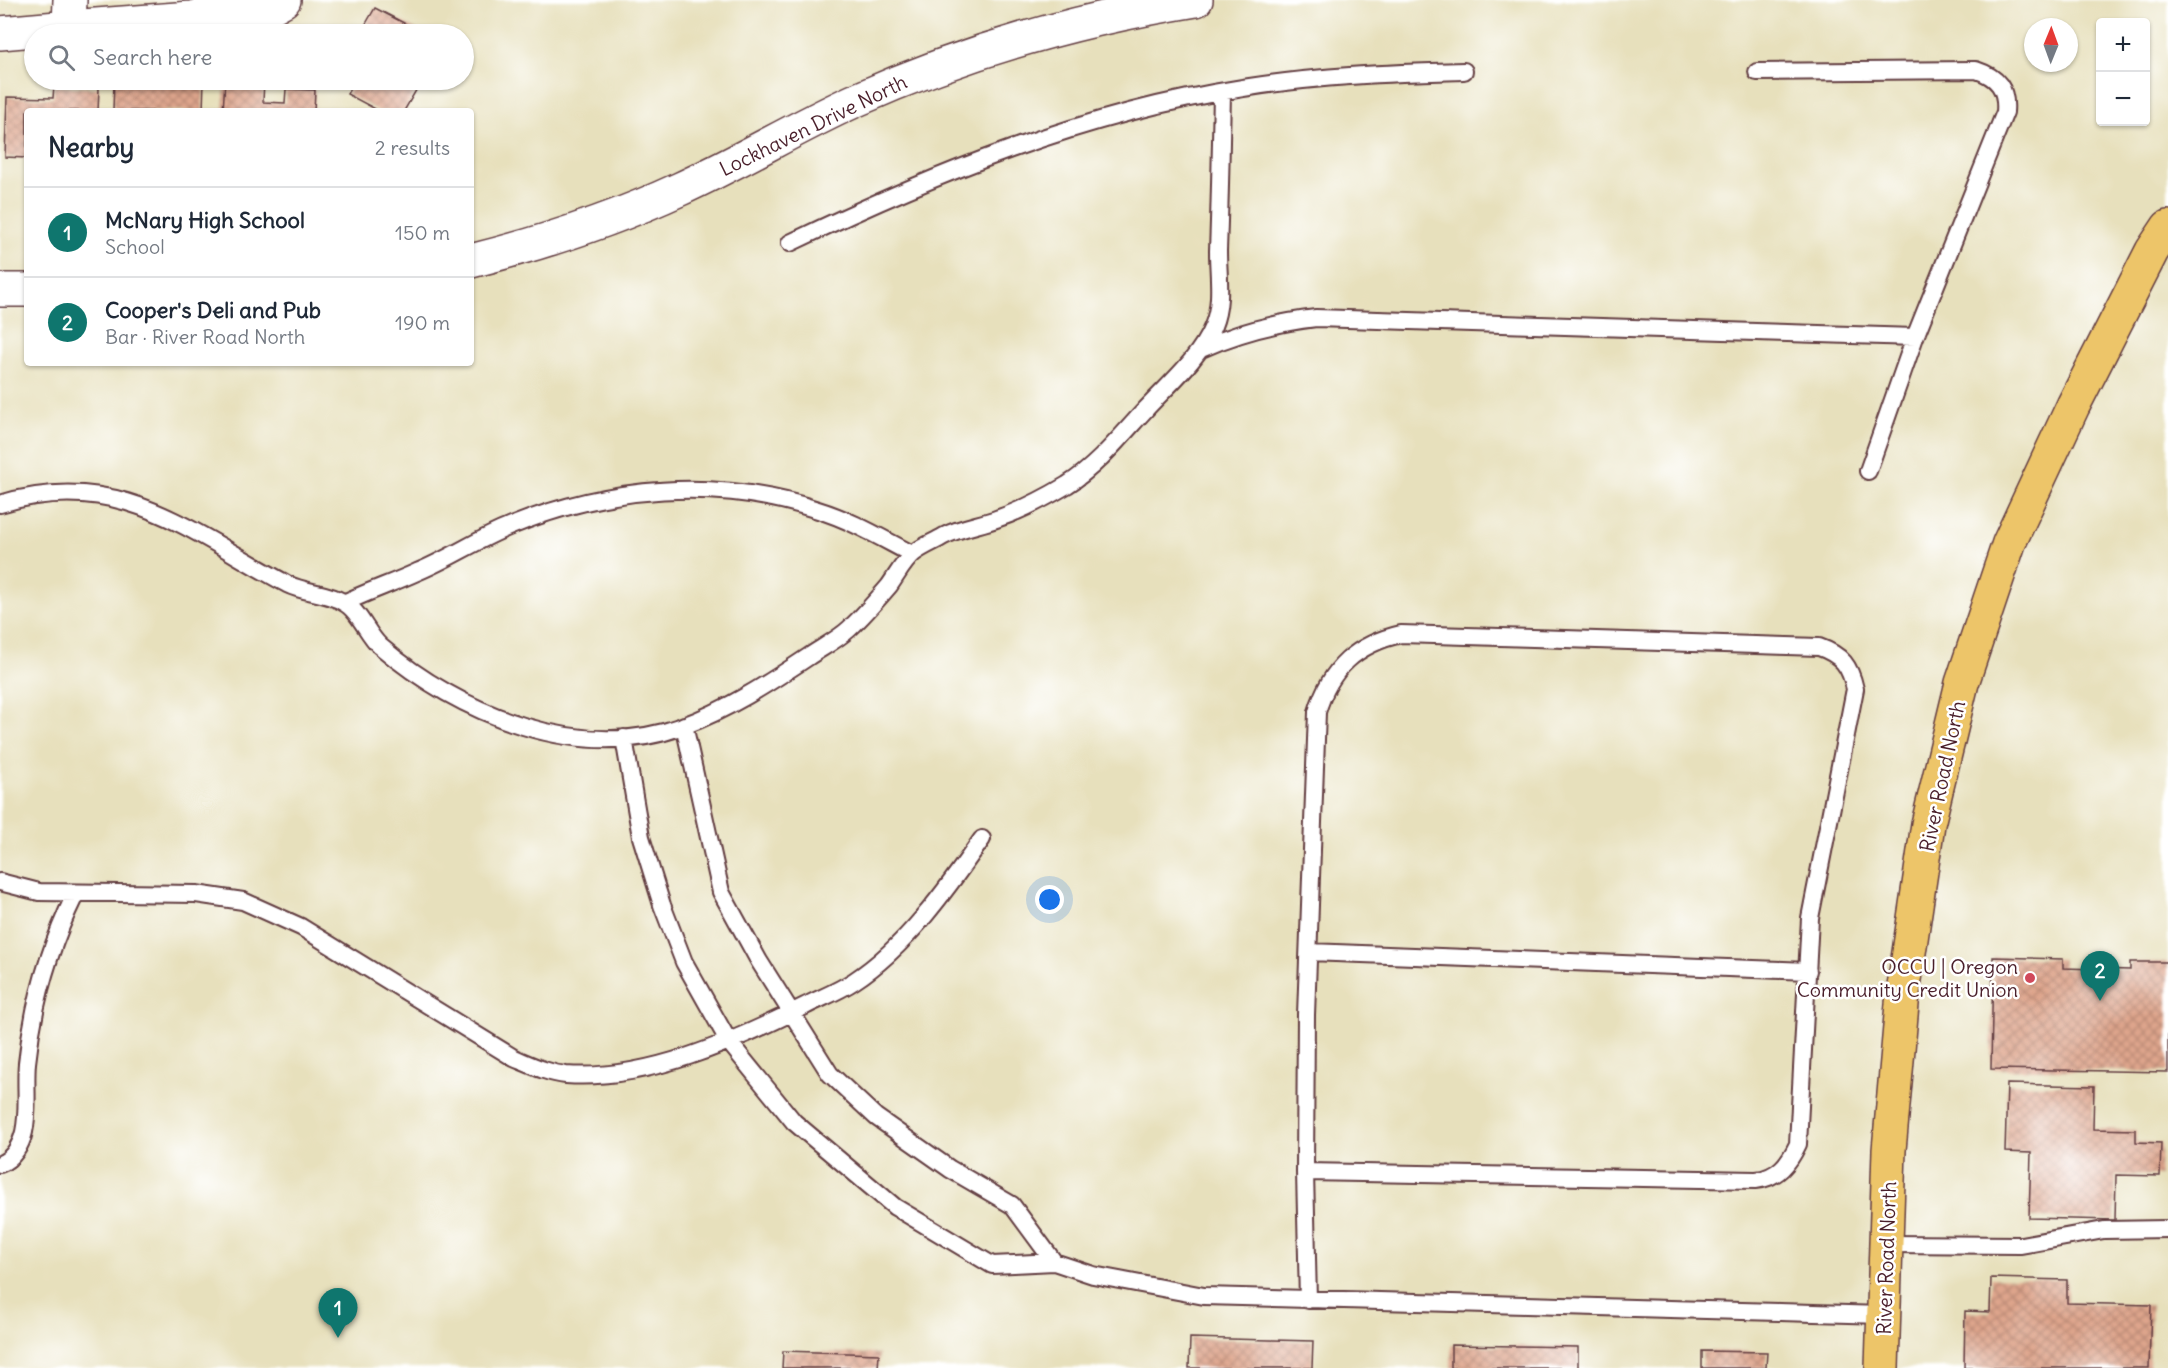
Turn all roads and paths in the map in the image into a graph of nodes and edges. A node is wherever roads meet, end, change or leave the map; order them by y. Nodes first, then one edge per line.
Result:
1 (284, 0) edge
2 (1196, 0) edge
3 (69, 14) edge
4 (33, 24) edge
5 (24, 26) edge
6 (0, 33) edge
7 (1464, 71) dead end
8 (1757, 72) dead end
9 (1222, 92) junction
10 (2168, 227) edge
11 (790, 243) dead end
12 (474, 260) edge
13 (0, 290) edge
14 (24, 290) edge
15 (1915, 337) junction
16 (1201, 349) junction
17 (1868, 471) dead end
18 (0, 504) edge
19 (912, 554) junction
20 (346, 603) junction
21 (684, 725) junction
22 (624, 738) junction
23 (982, 839) dead end
24 (0, 882) edge
25 (75, 895) junction
26 (1310, 952) junction
27 (1808, 971) junction
28 (791, 1012) junction
29 (729, 1042) junction
30 (0, 1164) edge
31 (1305, 1172) junction
32 (2168, 1229) edge
33 (1886, 1244) junction
34 (1054, 1262) junction
35 (1308, 1300) junction
36 (1883, 1316) junction
37 (1882, 1368) edge

1 - 3 street
2 - 12 street, Lockhaven Drive North
3 - 4 street
5 - 6 street
7 - 9 lane
8 - 15 lane
9 - 11 lane
9 - 16 lane
10 - 33 main road, River Road North
13 - 14 street
15 - 16 lane
15 - 17 lane
16 - 19 lane
18 - 20 lane
19 - 20 lane
19 - 21 lane
20 - 22 lane
21 - 22 lane
21 - 28 lane
22 - 29 lane
23 - 28 lane
24 - 25 lane
25 - 29 lane
25 - 30 lane
26 - 27 lane
26 - 27 lane
26 - 31 lane
27 - 31 lane
28 - 29 lane
28 - 34 lane
29 - 34 lane
31 - 35 lane
32 - 33 lane
33 - 36 main road, River Road North
34 - 35 lane
35 - 36 lane
36 - 37 main road, River Road North

